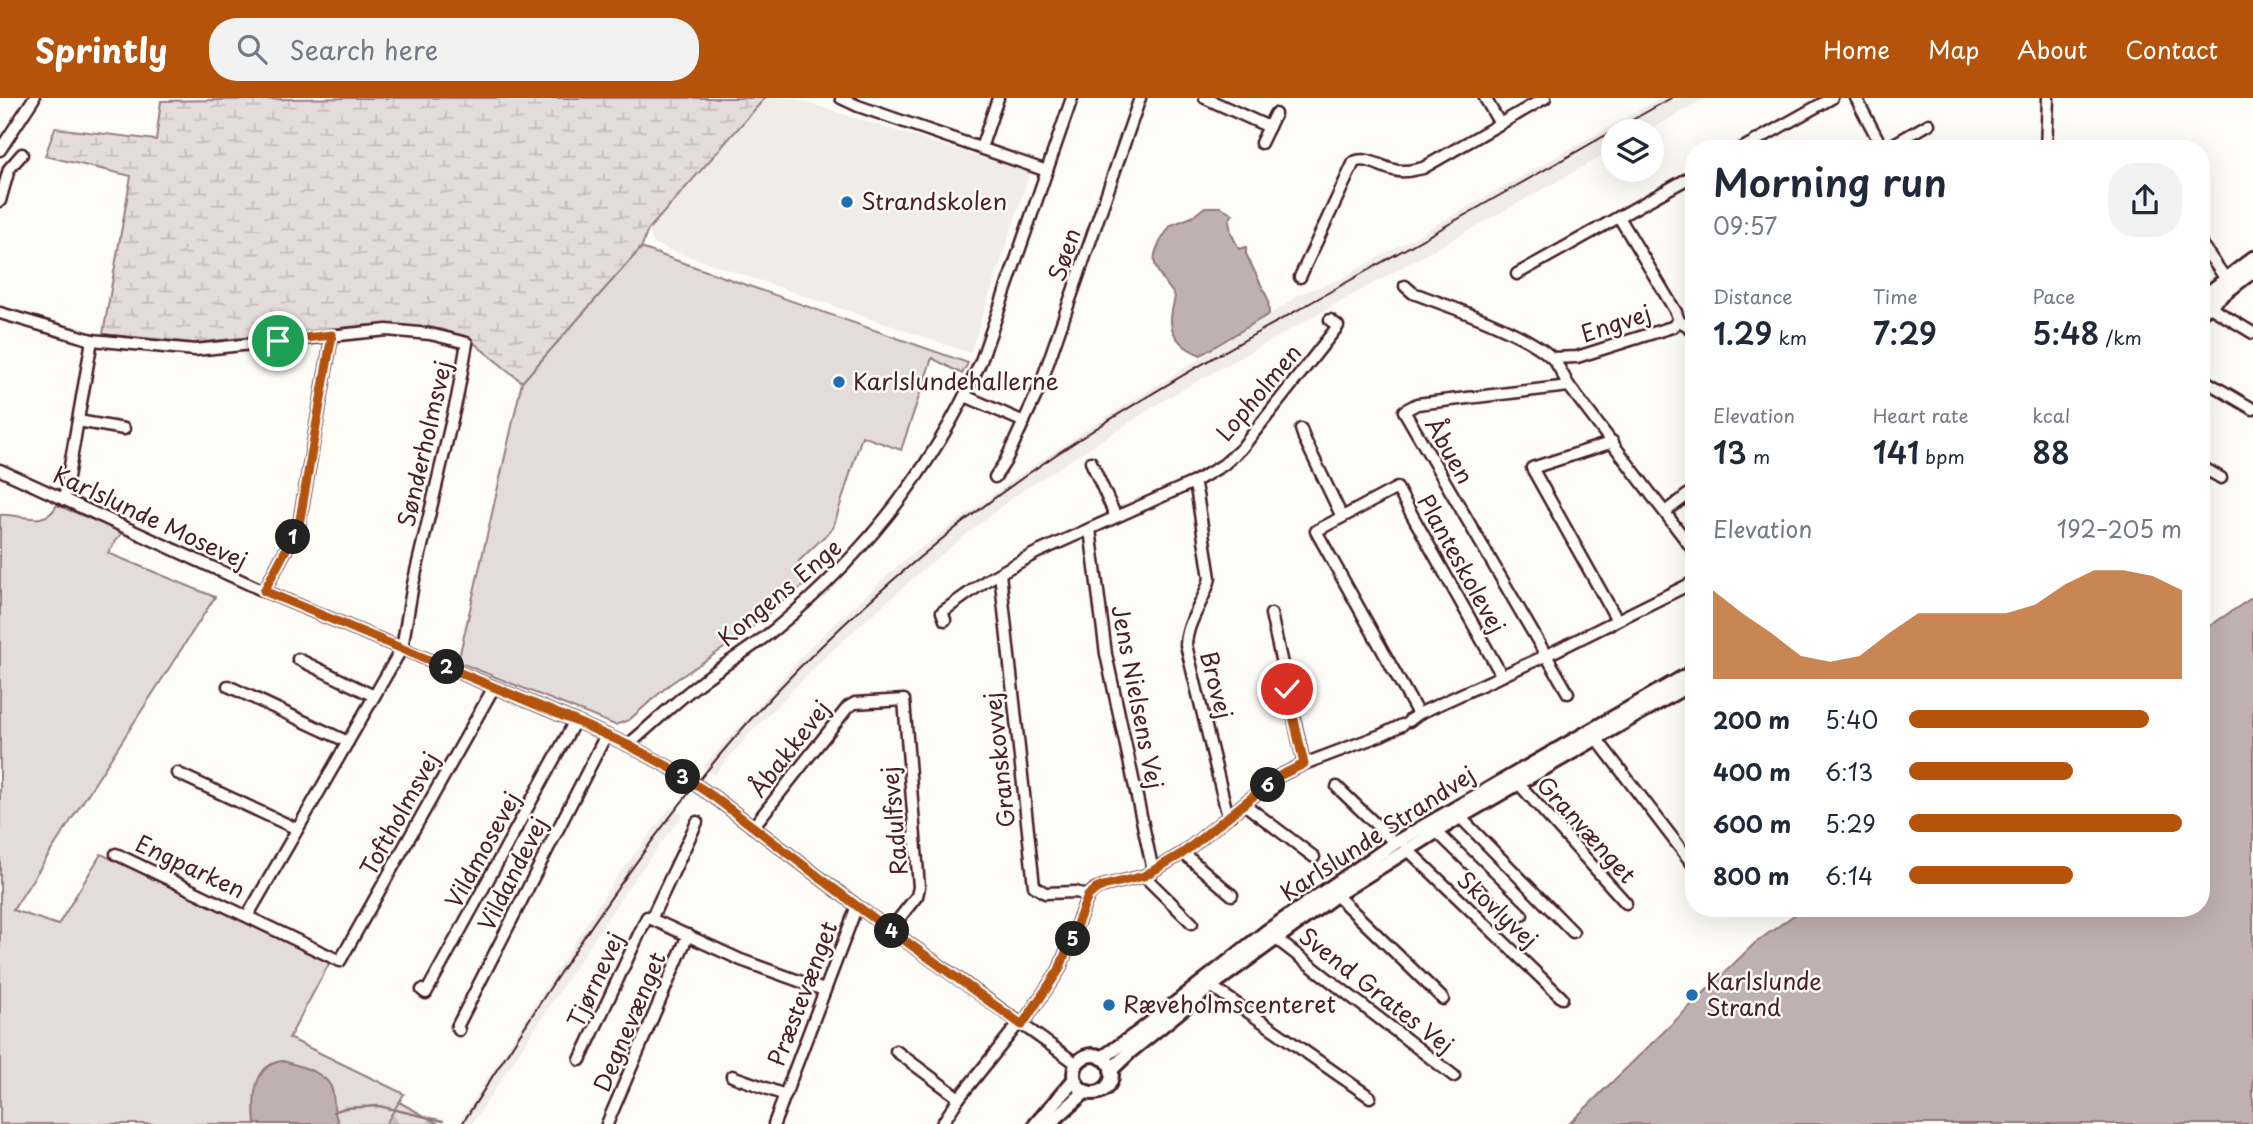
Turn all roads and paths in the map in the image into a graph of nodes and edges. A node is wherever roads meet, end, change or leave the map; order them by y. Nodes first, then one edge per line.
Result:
1 (34, 98) edge
2 (841, 98) edge
3 (998, 98) edge
4 (1072, 98) edge
5 (1140, 98) edge
6 (1205, 98) edge
7 (1485, 98) edge
8 (1545, 98) edge
9 (1832, 98) edge
10 (1856, 98) edge
11 (2048, 98) edge
12 (1275, 114) dead end
13 (1500, 124) junction
14 (1929, 124) dead end
15 (1269, 127) junction
16 (1757, 140) edge
17 (1879, 140) edge
18 (1900, 140) edge
19 (2046, 140) edge
20 (1262, 143) dead end
21 (981, 148) junction
22 (0, 150) edge
23 (22, 154) dead end
24 (1047, 171) junction
25 (1685, 180) edge
26 (0, 201) edge
27 (1619, 217) junction
28 (2210, 256) edge
29 (2253, 258) edge
30 (2253, 271) edge
31 (1517, 274) dead end
32 (1300, 277) dead end
33 (2226, 279) junction
34 (1405, 286) dead end
35 (2210, 298) edge
36 (2210, 301) edge
37 (2210, 308) edge
38 (0, 313) edge
39 (1330, 320) dead end
40 (1685, 323) edge
41 (1685, 327) edge
42 (2253, 333) edge
43 (332, 335) junction
44 (92, 340) junction
45 (1552, 358) junction
46 (2210, 384) edge
47 (1569, 386) junction
48 (965, 396) junction
49 (2253, 409) edge
50 (78, 421) junction
51 (1024, 422) junction
52 (124, 429) dead end
53 (1301, 429) dead end
54 (1613, 442) junction
55 (1091, 461) dead end
56 (0, 470) edge
57 (2210, 472) edge
58 (995, 477) dead end
59 (2221, 478) dead end
60 (1194, 482) junction
61 (1685, 497) edge
62 (64, 500) junction
63 (1665, 512) junction
64 (1116, 517) junction
65 (1342, 517) junction
66 (1090, 529) junction
67 (1685, 539) edge
68 (1000, 573) junction
69 (1685, 586) edge
70 (264, 591) junction
71 (1270, 614) dead end
72 (945, 620) dead end
73 (1617, 620) junction
74 (402, 648) junction
75 (1545, 656) junction
76 (298, 659) dead end
77 (1502, 676) junction
78 (1685, 683) edge
79 (1685, 684) edge
80 (228, 686) dead end
81 (494, 687) junction
82 (1568, 694) dead end
83 (374, 696) junction
84 (904, 700) joint
85 (1418, 714) junction
86 (575, 721) junction
87 (606, 735) junction
88 (1596, 738) junction
89 (348, 742) junction
90 (628, 745) junction
91 (1304, 764) junction
92 (177, 773) dead end
93 (1518, 783) junction
94 (1337, 787) dead end
95 (1244, 804) junction
96 (1231, 815) junction
97 (1460, 817) junction
98 (697, 822) dead end
99 (753, 827) junction
100 (297, 830) junction
101 (1436, 831) junction
102 (1401, 845) junction
103 (1183, 853) junction
104 (116, 854) dead end
105 (1685, 854) edge
106 (1314, 857) dead end
107 (1149, 874) junction
108 (1232, 895) dead end
109 (1336, 895) junction
110 (1088, 896) junction
111 (1626, 902) dead end
112 (857, 906) junction
113 (248, 915) junction
114 (1522, 915) dead end
115 (649, 918) junction
116 (1192, 923) dead end
117 (890, 930) junction
118 (1573, 932) dead end
119 (688, 935) junction
120 (1275, 938) junction
121 (340, 961) joint
122 (1211, 986) junction
123 (422, 990) dead end
124 (824, 990) junction
125 (1562, 998) dead end
126 (1443, 999) dead end
127 (1021, 1024) junction
128 (459, 1030) dead end
129 (896, 1051) dead end
130 (1102, 1058) junction
131 (580, 1060) dead end
132 (1077, 1064) junction
133 (1111, 1070) junction
134 (732, 1076) dead end
135 (1454, 1076) dead end
136 (1074, 1080) junction
137 (1085, 1092) junction
138 (785, 1095) junction
139 (1370, 1097) dead end
140 (958, 1098) junction
141 (607, 1124) edge
142 (774, 1124) edge
143 (942, 1124) edge
144 (1035, 1124) edge
145 (1049, 1124) edge

1 - 22 street
2 - 21 street
3 - 21 street
4 - 24 street, Kongens Enge
5 - 51 street, Søen
6 - 15 street
7 - 13 street
8 - 13 street
9 - 16 street
10 - 17 street
11 - 19 street
12 - 15 street
13 - 32 street
14 - 18 street
15 - 20 street
21 - 24 street
23 - 26 street
24 - 48 street, Kongens Enge
25 - 27 street
27 - 31 street
27 - 40 street
28 - 33 street
29 - 33 main road
30 - 36 main road
33 - 35 main road
34 - 45 street
37 - 42 street
38 - 44 street, Sønderholmsvej
39 - 60 street, Lopholmen
41 - 45 street, Engvej
43 - 44 street, Sønderholmsvej
43 - 70 street
43 - 74 street, Sønderholmsvej
44 - 50 street
45 - 47 street
46 - 49 street
47 - 54 street
47 - 75 street, Åbuen
48 - 51 street
48 - 90 street, Kongens Enge
50 - 52 street
50 - 62 street
51 - 58 street, Søen
53 - 65 street
54 - 63 street
54 - 73 street
55 - 64 street
56 - 62 street, Karlslunde Mosevej
57 - 59 street
60 - 64 street, Lopholmen
60 - 96 street, Brovej
61 - 63 street
62 - 70 street, Karlslunde Mosevej
63 - 67 street
64 - 66 street, Lopholmen
65 - 77 street, Planteskolevej
65 - 85 street, Planteskolevej
66 - 68 street, Lopholmen
66 - 107 street, Jens Nielsens Vej
68 - 72 street, Lopholmen
68 - 110 street, Granskovvej
69 - 73 street
70 - 74 street, Karlslunde Mosevej
71 - 91 street
73 - 75 street
74 - 81 street, Karlslunde Mosevej
74 - 83 street, Engparken
75 - 77 street
75 - 82 street
76 - 83 street
77 - 85 street
78 - 102 main road, Karlslunde Strandvej
79 - 88 main road, Karlslunde Strandvej
80 - 89 street
81 - 86 street, Karlslunde Mosevej
81 - 121 street, Toftholmsvej
83 - 89 street, Engparken
84 - 99 street, Åbakkevej
84 - 117 street, Radulfsvej
85 - 91 street
86 - 87 street, Karlslunde Mosevej
86 - 123 street, Vildmosevej
87 - 90 street, Karlslunde Mosevej
87 - 128 street, Vildandevej
88 - 93 main road, Karlslunde Strandvej
88 - 105 street
89 - 100 street, Engparken
90 - 99 street, Karlslunde Mosevej
91 - 95 street
92 - 100 street
93 - 97 main road, Karlslunde Strandvej
93 - 111 street, Granvænget
94 - 102 street, Skovlyvej
95 - 96 street
95 - 106 street
96 - 103 street
97 - 101 main road, Karlslunde Strandvej
97 - 118 street, Karlslunde Strandvej
98 - 115 street, Tjørnevej
99 - 112 street, Karlslunde Mosevej
100 - 113 street, Engparken
101 - 102 main road, Karlslunde Strandvej
101 - 114 street
102 - 109 main road, Karlslunde Strandvej
102 - 125 street, Skovlyvej
102 - 130 main road, Karlslunde Strandvej
103 - 107 street
103 - 108 street
104 - 113 street, Engparken
107 - 110 street
107 - 116 street
109 - 120 main road, Karlslunde Strandvej
109 - 126 street
110 - 127 street
112 - 117 street, Karlslunde Mosevej
112 - 124 street, Præstevænget
113 - 121 street, Engparken
115 - 119 street
115 - 131 street, Tjørnevej
117 - 127 street, Karlslunde Mosevej
119 - 124 street
119 - 141 street, Degnevænget
120 - 122 main road, Karlslunde Strandvej
120 - 135 street, Svend Grates Vej
122 - 133 main road, Karlslunde Strandvej
122 - 139 street
124 - 138 street, Præstevænget
127 - 132 street, Karlslunde Mosevej
127 - 140 street
129 - 140 street
130 - 132 main road
130 - 133 main road
132 - 136 main road
133 - 137 main road
134 - 138 street, Præstevænget
136 - 137 main road
136 - 144 main road
137 - 145 main road
138 - 142 street, Præstevænget
140 - 143 street

